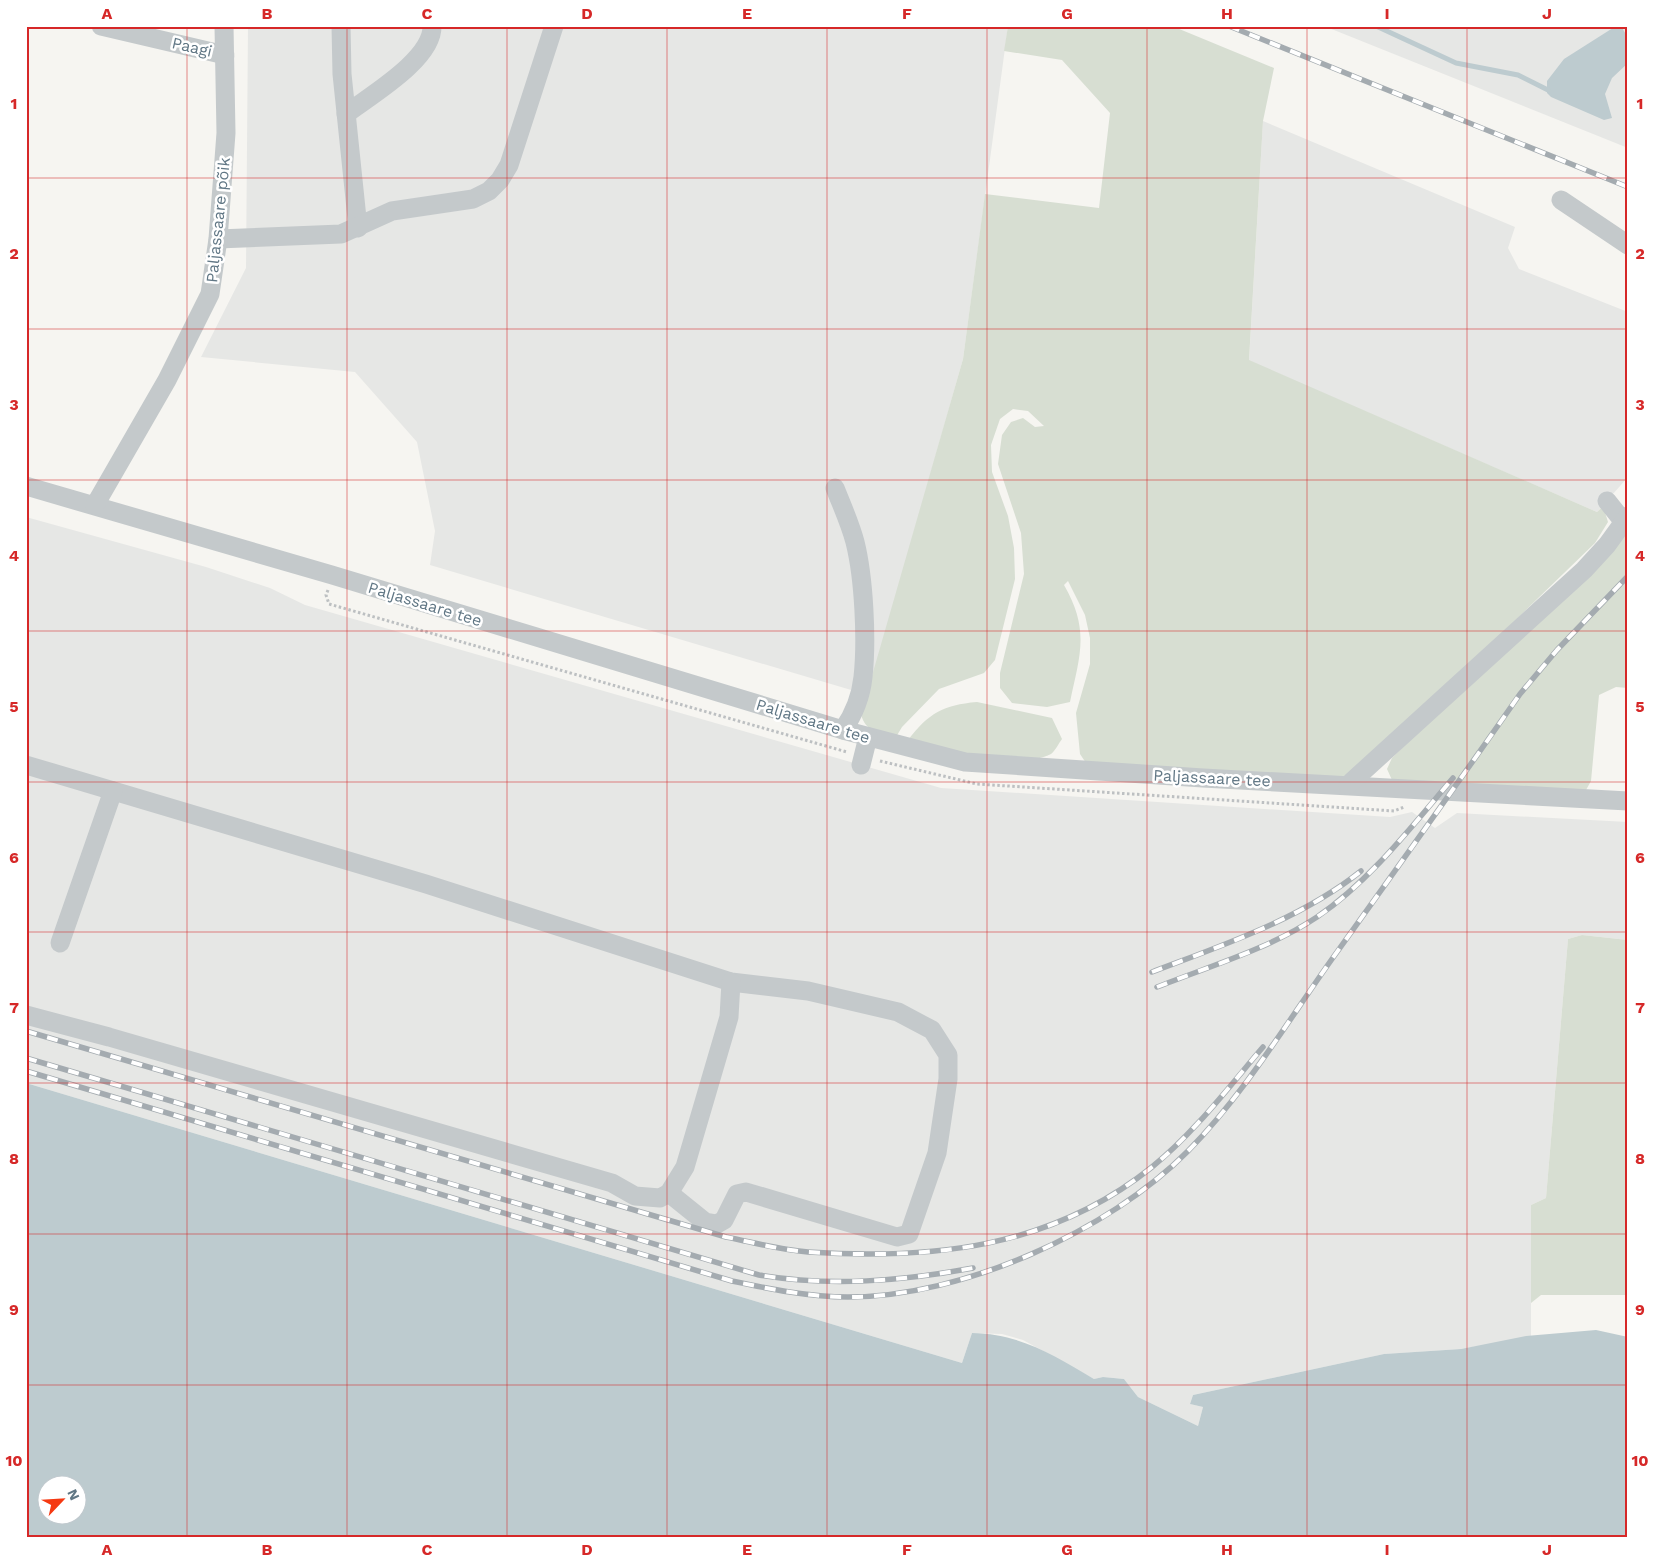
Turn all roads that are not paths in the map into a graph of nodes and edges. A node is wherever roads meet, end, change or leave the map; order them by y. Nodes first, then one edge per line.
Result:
1 (101, 26) edge
2 (224, 26) edge
3 (341, 26) edge
4 (432, 26) edge
5 (554, 26) edge
6 (225, 55) junction
7 (346, 114) junction
8 (1561, 200) dead end
9 (358, 228) junction
10 (218, 239) junction
11 (1628, 245) edge
12 (26, 486) edge
13 (835, 488) dead end
14 (1607, 501) dead end
15 (95, 505) junction
16 (1625, 519) edge
17 (843, 730) junction
18 (868, 737) junction
19 (26, 765) edge
20 (861, 765) dead end
21 (1348, 785) junction
22 (113, 791) junction
23 (1628, 801) edge
24 (60, 943) dead end
25 (731, 982) junction
26 (26, 1015) edge
27 (670, 1193) junction

1 - 6 street, Paagi
2 - 6 street, Paljassaare põik
3 - 7 street
4 - 7 street
5 - 9 street
6 - 10 street, Paljassaare põik
7 - 9 street
8 - 11 street
9 - 10 street
10 - 15 street, Paljassaare põik
12 - 15 street, Paljassaare tee
13 - 17 street
14 - 16 street
15 - 17 street, Paljassaare tee
16 - 21 street
17 - 18 street, Paljassaare tee
18 - 20 street
18 - 21 street, Paljassaare tee
19 - 22 street
21 - 23 street, Paljassaare tee
22 - 24 street
22 - 25 street
25 - 27 street
25 - 27 street
26 - 27 street

